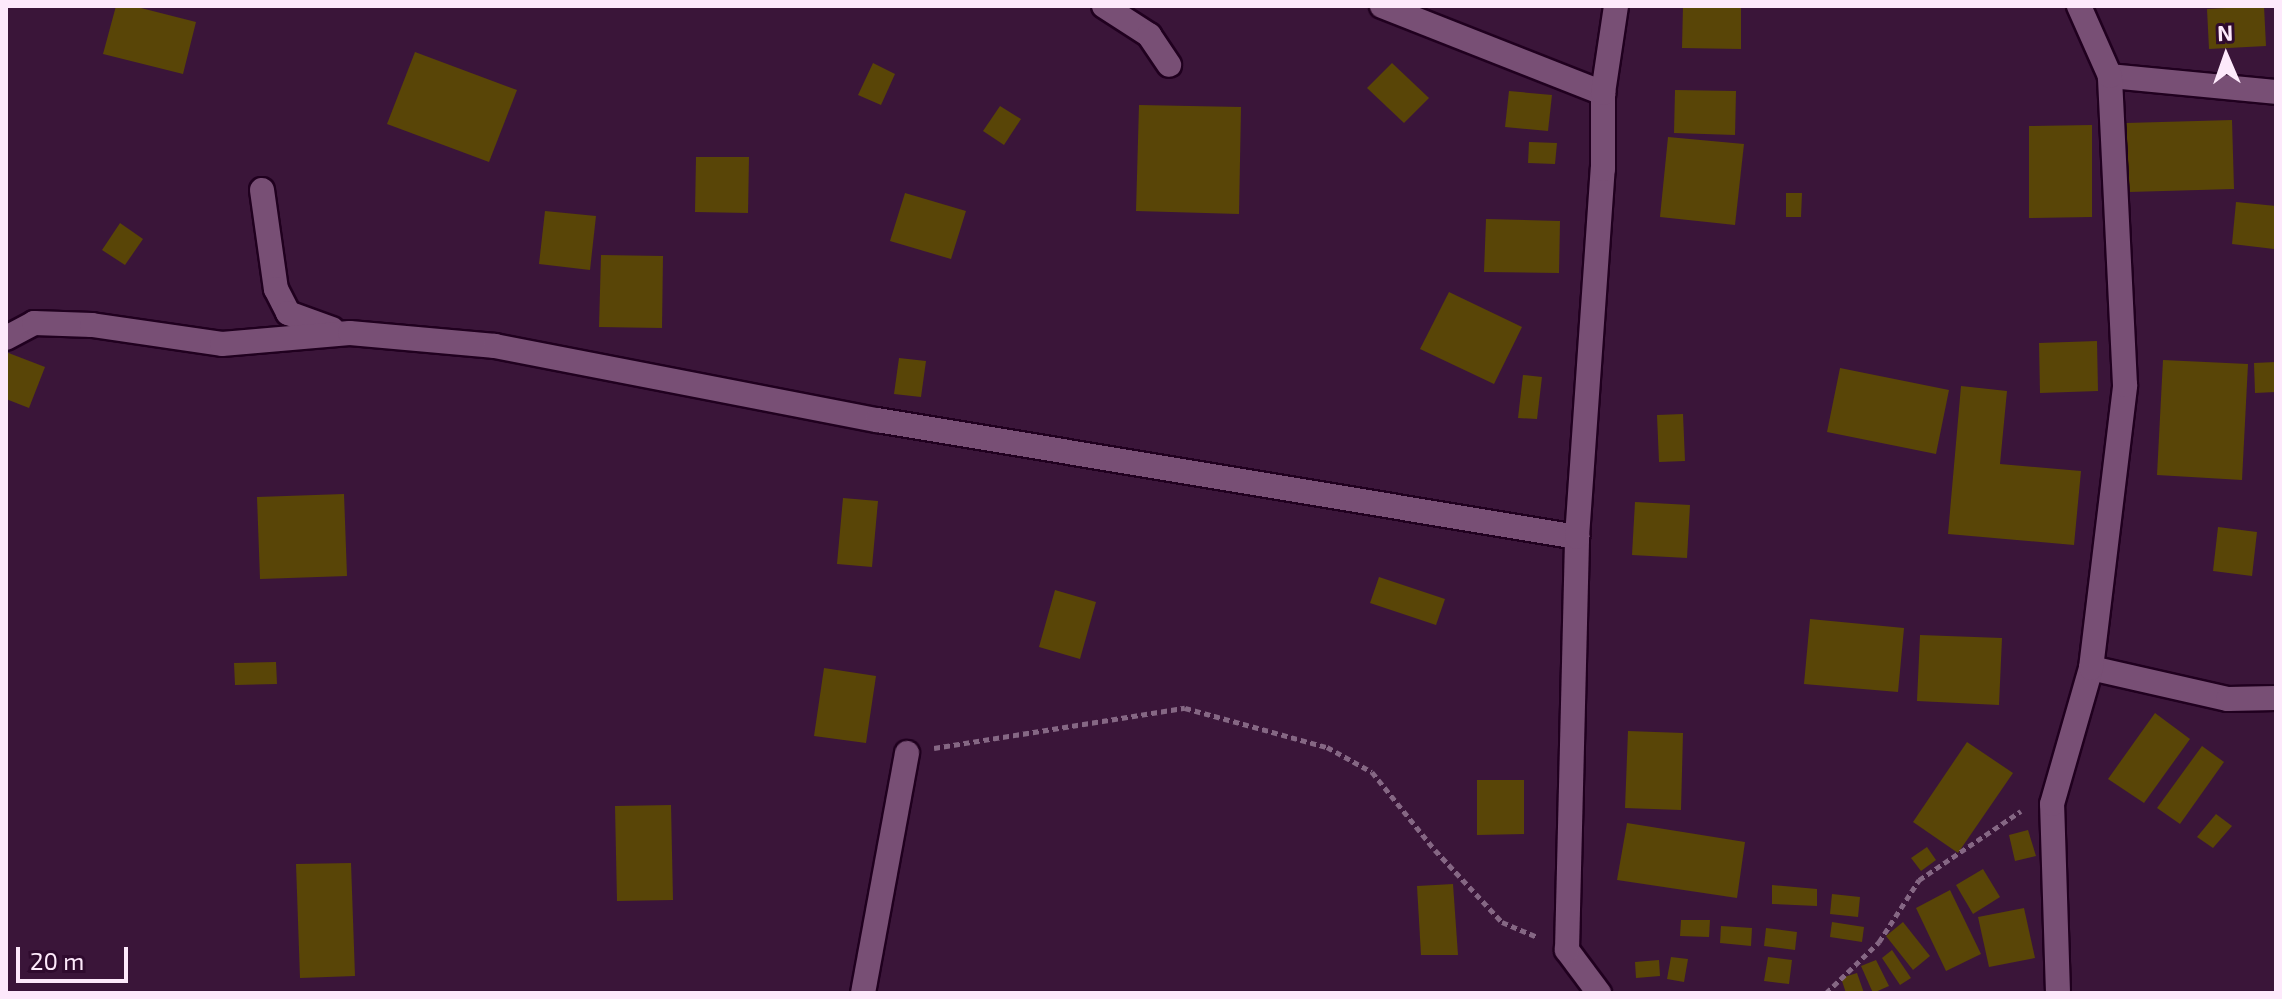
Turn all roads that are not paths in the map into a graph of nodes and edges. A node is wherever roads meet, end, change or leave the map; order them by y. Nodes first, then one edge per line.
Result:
1 (1104, 6) edge
2 (1382, 6) edge
3 (1616, 6) edge
4 (2079, 6) edge
5 (1169, 65) dead end
6 (2110, 76) junction
7 (2276, 92) edge
8 (1603, 93) junction
9 (262, 190) dead end
10 (350, 333) junction
11 (6, 338) edge
12 (1577, 537) junction
13 (2091, 668) junction
14 (2276, 698) edge
15 (907, 753) road end
16 (863, 993) edge
17 (1599, 993) edge
18 (2058, 993) edge

1 - 5 street
2 - 8 street
3 - 8 street
4 - 6 street
6 - 7 street
6 - 13 street
8 - 12 street
9 - 10 street
10 - 11 street
10 - 12 street
12 - 17 street
13 - 14 street
13 - 18 street
15 - 16 street

